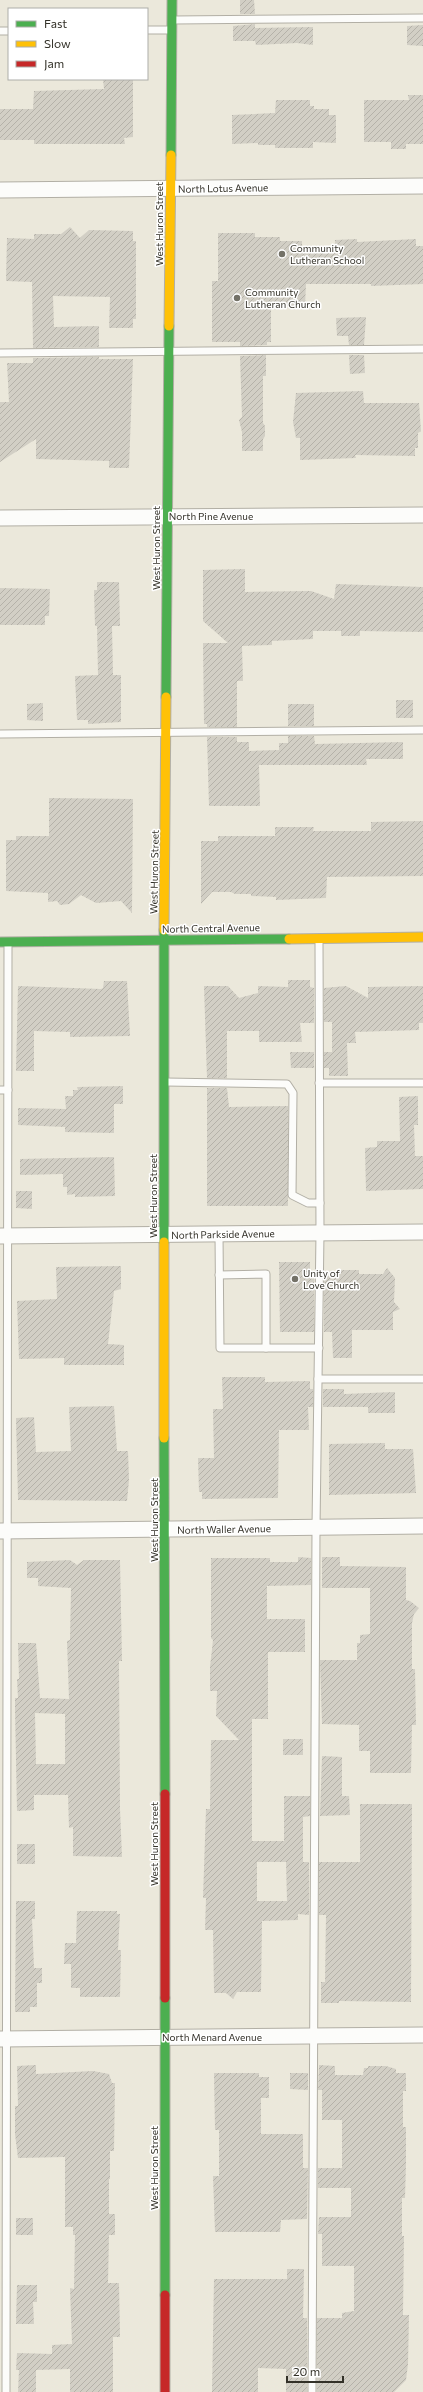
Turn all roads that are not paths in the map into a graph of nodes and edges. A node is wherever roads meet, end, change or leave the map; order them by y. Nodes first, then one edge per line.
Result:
1 (172, 0) edge
2 (423, 18) edge
3 (172, 20) junction
4 (148, 30) edge
5 (172, 30) junction
6 (423, 186) edge
7 (170, 189) junction
8 (0, 190) edge
9 (423, 349) edge
10 (169, 351) junction
11 (0, 353) edge
12 (423, 515) edge
13 (168, 517) junction
14 (0, 518) edge
15 (423, 730) edge
16 (166, 732) junction
17 (0, 734) edge
18 (423, 937) edge
19 (319, 938) junction
20 (164, 940) junction
21 (4, 942) edge
22 (164, 1082) junction
23 (319, 1083) junction
24 (423, 1083) edge
25 (0, 1090) edge
26 (8, 1090) junction
27 (320, 1203) junction
28 (423, 1232) edge
29 (320, 1233) junction
30 (219, 1234) junction
31 (164, 1235) junction
32 (4, 1236) edge
33 (219, 1275) junction
34 (266, 1348) junction
35 (319, 1348) junction
36 (318, 1379) junction
37 (423, 1379) edge
38 (0, 1384) edge
39 (8, 1384) junction
40 (423, 1526) edge
41 (316, 1528) junction
42 (164, 1529) junction
43 (4, 1531) edge
44 (423, 2035) edge
45 (313, 2036) junction
46 (164, 2038) junction
47 (3, 2039) edge
48 (6, 2392) edge
49 (165, 2392) edge
50 (312, 2392) edge

1 - 3 street, West Huron Street
2 - 3 lane
3 - 5 street, West Huron Street
4 - 5 lane
5 - 7 street, West Huron Street
6 - 7 street, North Lotus Avenue
7 - 8 street, North Lotus Avenue
7 - 10 street, West Huron Street
9 - 10 lane
10 - 11 lane
10 - 13 street, West Huron Street
12 - 13 street, North Pine Avenue
13 - 14 street, North Pine Avenue
13 - 16 street, West Huron Street
15 - 16 lane
16 - 17 lane
16 - 20 street, West Huron Street
18 - 19 street, North Central Avenue
19 - 20 street, North Central Avenue
19 - 23 lane
20 - 21 street, North Central Avenue
20 - 22 street, West Huron Street
21 - 26 lane
22 - 27 lane
22 - 31 street, West Huron Street
23 - 24 lane
23 - 27 lane
25 - 26 lane
26 - 32 lane
27 - 29 lane
28 - 29 street, North Parkside Avenue
29 - 30 street, North Parkside Avenue
29 - 35 lane
30 - 31 street, North Parkside Avenue
30 - 33 lane
31 - 32 street, North Parkside Avenue
31 - 42 street, West Huron Street
32 - 39 lane
33 - 34 lane
33 - 34 lane
34 - 35 lane
35 - 36 lane
36 - 37 lane
36 - 41 lane
38 - 39 lane
39 - 43 lane
40 - 41 street, North Waller Avenue
41 - 42 street, North Waller Avenue
41 - 45 lane
42 - 43 street, North Waller Avenue
42 - 46 street, West Huron Street
43 - 47 lane
44 - 45 street, North Menard Avenue
45 - 46 street, North Menard Avenue
45 - 50 lane
46 - 47 street, North Menard Avenue
46 - 49 street, West Huron Street
47 - 48 lane

